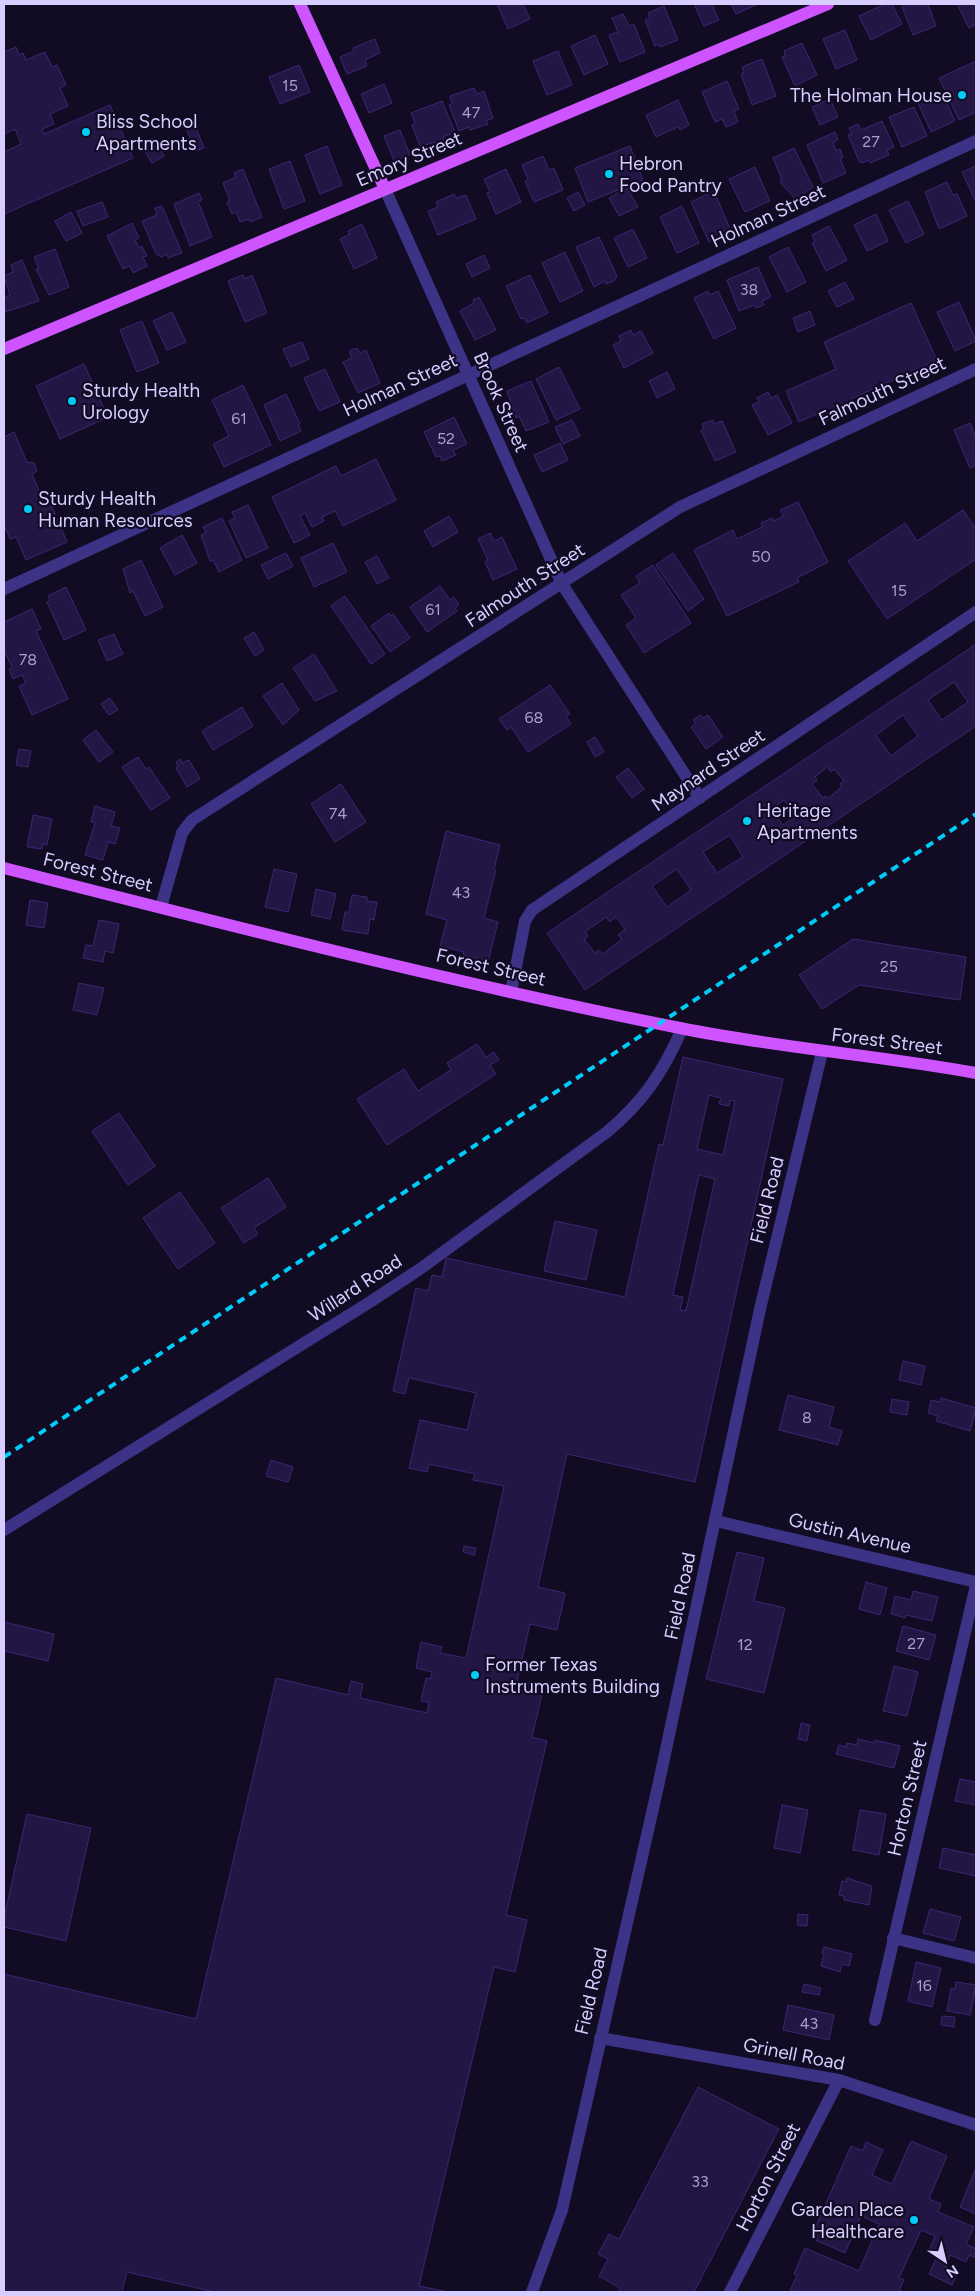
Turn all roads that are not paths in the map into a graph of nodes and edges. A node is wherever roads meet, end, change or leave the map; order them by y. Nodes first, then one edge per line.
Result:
1 (300, 4) edge
2 (828, 4) edge
3 (976, 141) edge
4 (385, 189) junction
5 (4, 348) edge
6 (976, 369) edge
7 (468, 375) junction
8 (562, 584) junction
9 (4, 587) edge
10 (976, 612) edge
11 (700, 798) junction
12 (4, 868) edge
13 (161, 907) junction
14 (511, 992) junction
15 (682, 1029) junction
16 (822, 1052) junction
17 (976, 1073) edge
18 (716, 1521) junction
19 (4, 1530) edge
20 (976, 1583) edge
21 (893, 1938) junction
22 (976, 1958) edge
23 (876, 2020) dead end
24 (600, 2038) junction
25 (839, 2080) junction
26 (976, 2125) edge
27 (532, 2292) edge
28 (730, 2292) edge

1 - 4 main road, Brook Street
2 - 4 main road, Emory Street
3 - 7 street, Holman Street
4 - 5 main road, Emory Street
4 - 7 street, Brook Street
6 - 8 street, Falmouth Street
7 - 8 street, Brook Street
7 - 9 street, Holman Street
8 - 11 street, Brook Street
8 - 13 street, Falmouth Street
10 - 11 street, Maynard Street
11 - 14 street, Maynard Street
12 - 13 main road, Forest Street
13 - 14 main road, Forest Street
14 - 15 main road, Forest Street
15 - 16 main road, Forest Street
15 - 19 street, Willard Road
16 - 17 main road, Forest Street
16 - 18 street, Field Road
18 - 20 street, Gustin Avenue
18 - 24 street, Field Road
20 - 21 street, Horton Street
21 - 22 street
21 - 23 street, Horton Street
24 - 25 street, Grinell Road
24 - 27 street, Field Road
25 - 26 street, Grinell Road
25 - 28 street, Horton Street

